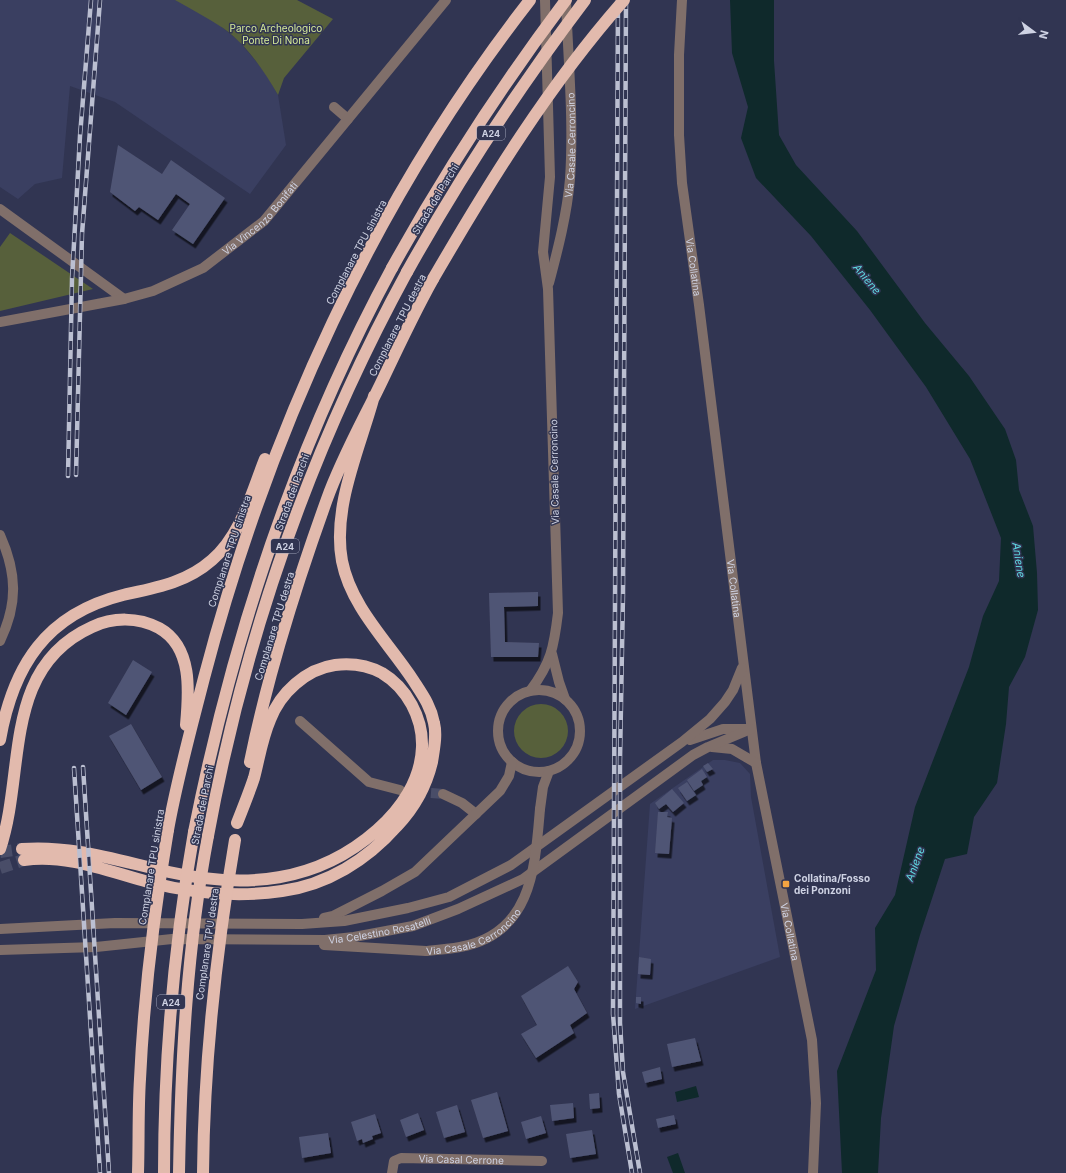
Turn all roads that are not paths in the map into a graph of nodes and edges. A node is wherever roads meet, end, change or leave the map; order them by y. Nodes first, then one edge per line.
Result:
1 (446, 0) edge
2 (530, 0) edge
3 (546, 0) edge
4 (566, 0) edge
5 (585, 0) edge
6 (624, 0) edge
7 (682, 0) edge
8 (334, 107) dead end
9 (348, 119) junction
10 (0, 209) edge
11 (548, 289) junction
12 (124, 299) junction
13 (0, 322) edge
14 (374, 396) junction
15 (295, 404) junction
16 (0, 535) edge
17 (0, 641) edge
18 (552, 654) junction
19 (743, 666) junction
20 (530, 691) junction
21 (565, 699) junction
22 (300, 721) dead end
23 (751, 729) junction
24 (0, 740) edge
25 (682, 742) junction
26 (708, 747) junction
27 (512, 762) junction
28 (756, 763) junction
29 (181, 766) junction
30 (549, 771) junction
31 (400, 790) dead end
32 (443, 794) tunnel mouth
33 (476, 814) junction
34 (237, 823) junction
35 (0, 849) edge
36 (302, 924) junction
37 (0, 929) edge
38 (260, 940) junction
39 (0, 950) edge
40 (542, 1160) dead end
41 (138, 1173) edge
42 (164, 1173) edge
43 (179, 1173) edge
44 (203, 1173) edge
45 (392, 1173) edge
46 (813, 1173) edge

1 - 9 street, Via Vincenzo Bonifati
2 - 15 highway, Complanare TPU sinistra
3 - 11 street, Via Casale Cerroncino
4 - 11 street, Via Casale Cerroncino
4 - 42 highway, Strada dei Parchi / A24, bridge
5 - 43 highway, Strada dei Parchi / A24, bridge
6 - 14 highway, Complanare TPU destra, bridge
7 - 19 street, Via Collatina
8 - 9 street
9 - 12 street, Via Vincenzo Bonifati
10 - 12 street
11 - 18 street, Via Casale Cerroncino
12 - 13 street, Via Vincenzo Bonifati
14 - 34 highway, Complanare TPU destra
14 - 34 highway
15 - 24 highway
15 - 29 highway, Complanare TPU sinistra
16 - 17 street
18 - 20 street, Via Casale Cerroncino
18 - 21 street, Via Casale Cerroncino
19 - 23 street, Via Collatina
19 - 25 street, Via Celestino Rosatelli
20 - 21 street, Via Casale Cerroncino
20 - 27 street, Via Casale Cerroncino
21 - 30 street, Via Casale Cerroncino
22 - 31 street
23 - 25 street, Via Celestino Rosatelli
23 - 26 street, Via Celestino Rosatelli
23 - 28 street, Via Collatina
25 - 36 street, Via Celestino Rosatelli
26 - 28 street
26 - 38 street, Via Celestino Rosatelli
27 - 30 street
27 - 33 street
28 - 46 street, Via Collatina
29 - 35 highway
29 - 41 highway, Complanare TPU sinistra, bridge
30 - 38 street, Via Casale Cerroncino, bridge
32 - 33 street
33 - 36 street
34 - 44 highway, Complanare TPU destra, bridge
36 - 37 street, Via Celestino Rosatelli
38 - 39 street, Via Celestino Rosatelli
40 - 45 street, Via Casal Cerrone

